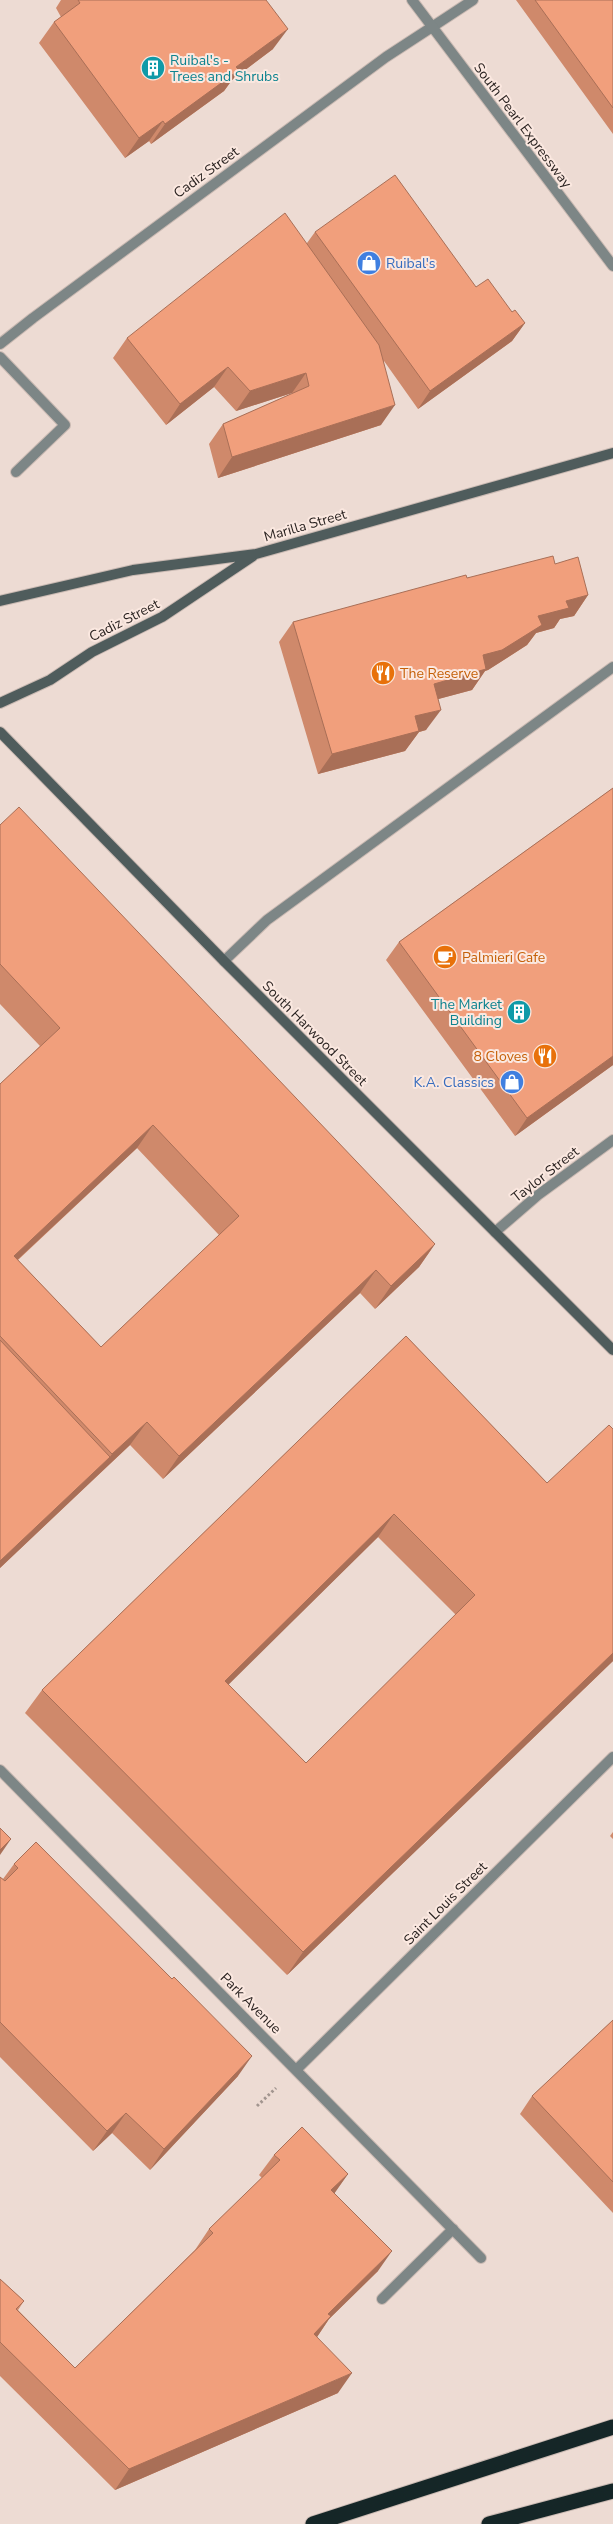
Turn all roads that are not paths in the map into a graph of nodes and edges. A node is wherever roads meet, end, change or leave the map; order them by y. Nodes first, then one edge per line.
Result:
1 (412, 0) edge
2 (473, 0) edge
3 (432, 27) junction
4 (613, 266) edge
5 (0, 344) edge
6 (0, 357) edge
7 (613, 453) edge
8 (16, 472) dead end
9 (256, 554) junction
10 (0, 601) edge
11 (613, 667) edge
12 (0, 702) edge
13 (0, 732) edge
14 (224, 961) junction
15 (613, 1140) edge
16 (495, 1232) junction
17 (613, 1350) edge
18 (613, 1757) edge
19 (0, 1770) edge
20 (297, 2069) junction
21 (453, 2229) junction
22 (481, 2258) dead end
23 (382, 2299) dead end
24 (613, 2427) edge
25 (613, 2491) edge
26 (313, 2524) edge
27 (489, 2524) edge

1 - 3 street, South Pearl Expressway
2 - 3 street, Cadiz Street
3 - 4 street, South Pearl Expressway
3 - 5 street, Cadiz Street
6 - 8 street
7 - 9 main road, Marilla Street
9 - 10 main road, Marilla Street
9 - 12 main road, Cadiz Street
11 - 14 street
13 - 14 main road, South Harwood Street
14 - 16 main road, South Harwood Street
15 - 16 street, Taylor Street
16 - 17 main road, South Harwood Street
18 - 20 street, Saint Louis Street
19 - 20 street, Park Avenue
20 - 21 street, Park Avenue
21 - 22 street, Park Avenue
21 - 23 street
24 - 26 highway
25 - 27 highway

